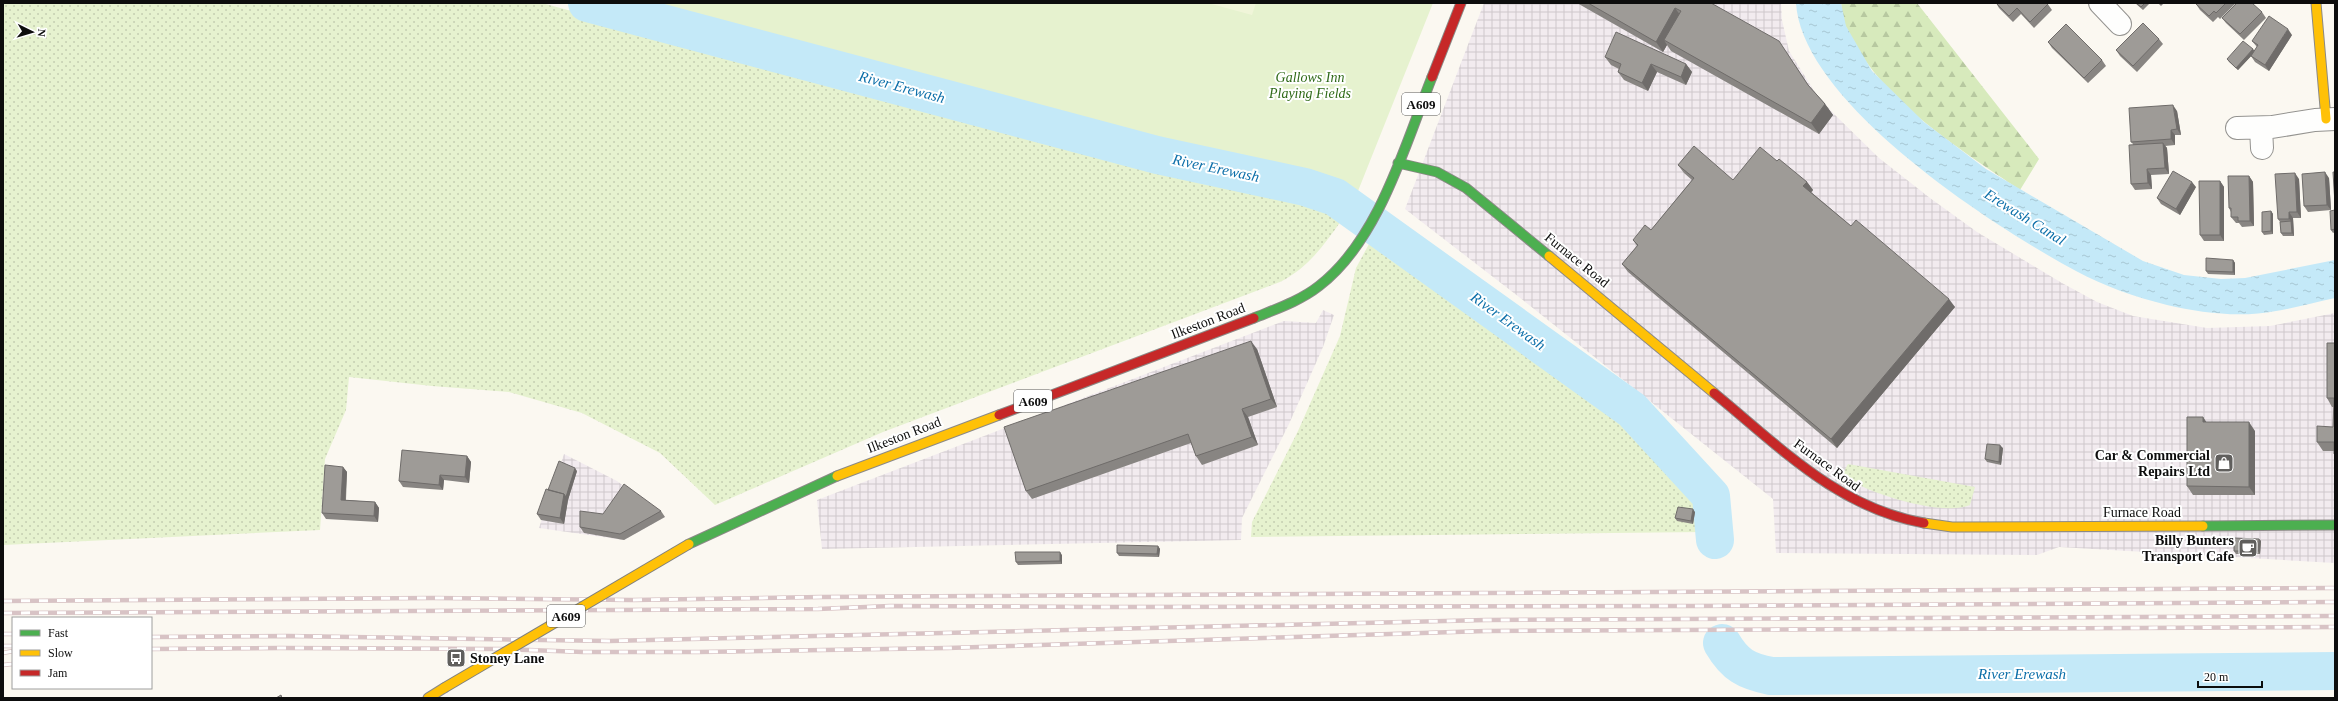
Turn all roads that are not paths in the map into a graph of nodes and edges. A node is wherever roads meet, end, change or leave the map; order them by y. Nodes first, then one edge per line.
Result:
1 (1461, 3) edge
2 (2100, 3) edge
3 (2316, 3) edge
4 (2120, 24) dead end
5 (2330, 119) edge
6 (2237, 128) dead end
7 (1398, 163) junction
8 (2335, 525) edge
9 (428, 698) edge

1 - 7 main road, A609
2 - 4 street
3 - 5 main road
5 - 6 street
7 - 8 main road, Furnace Road
7 - 9 main road, Ilkeston Road / A609, bridge

